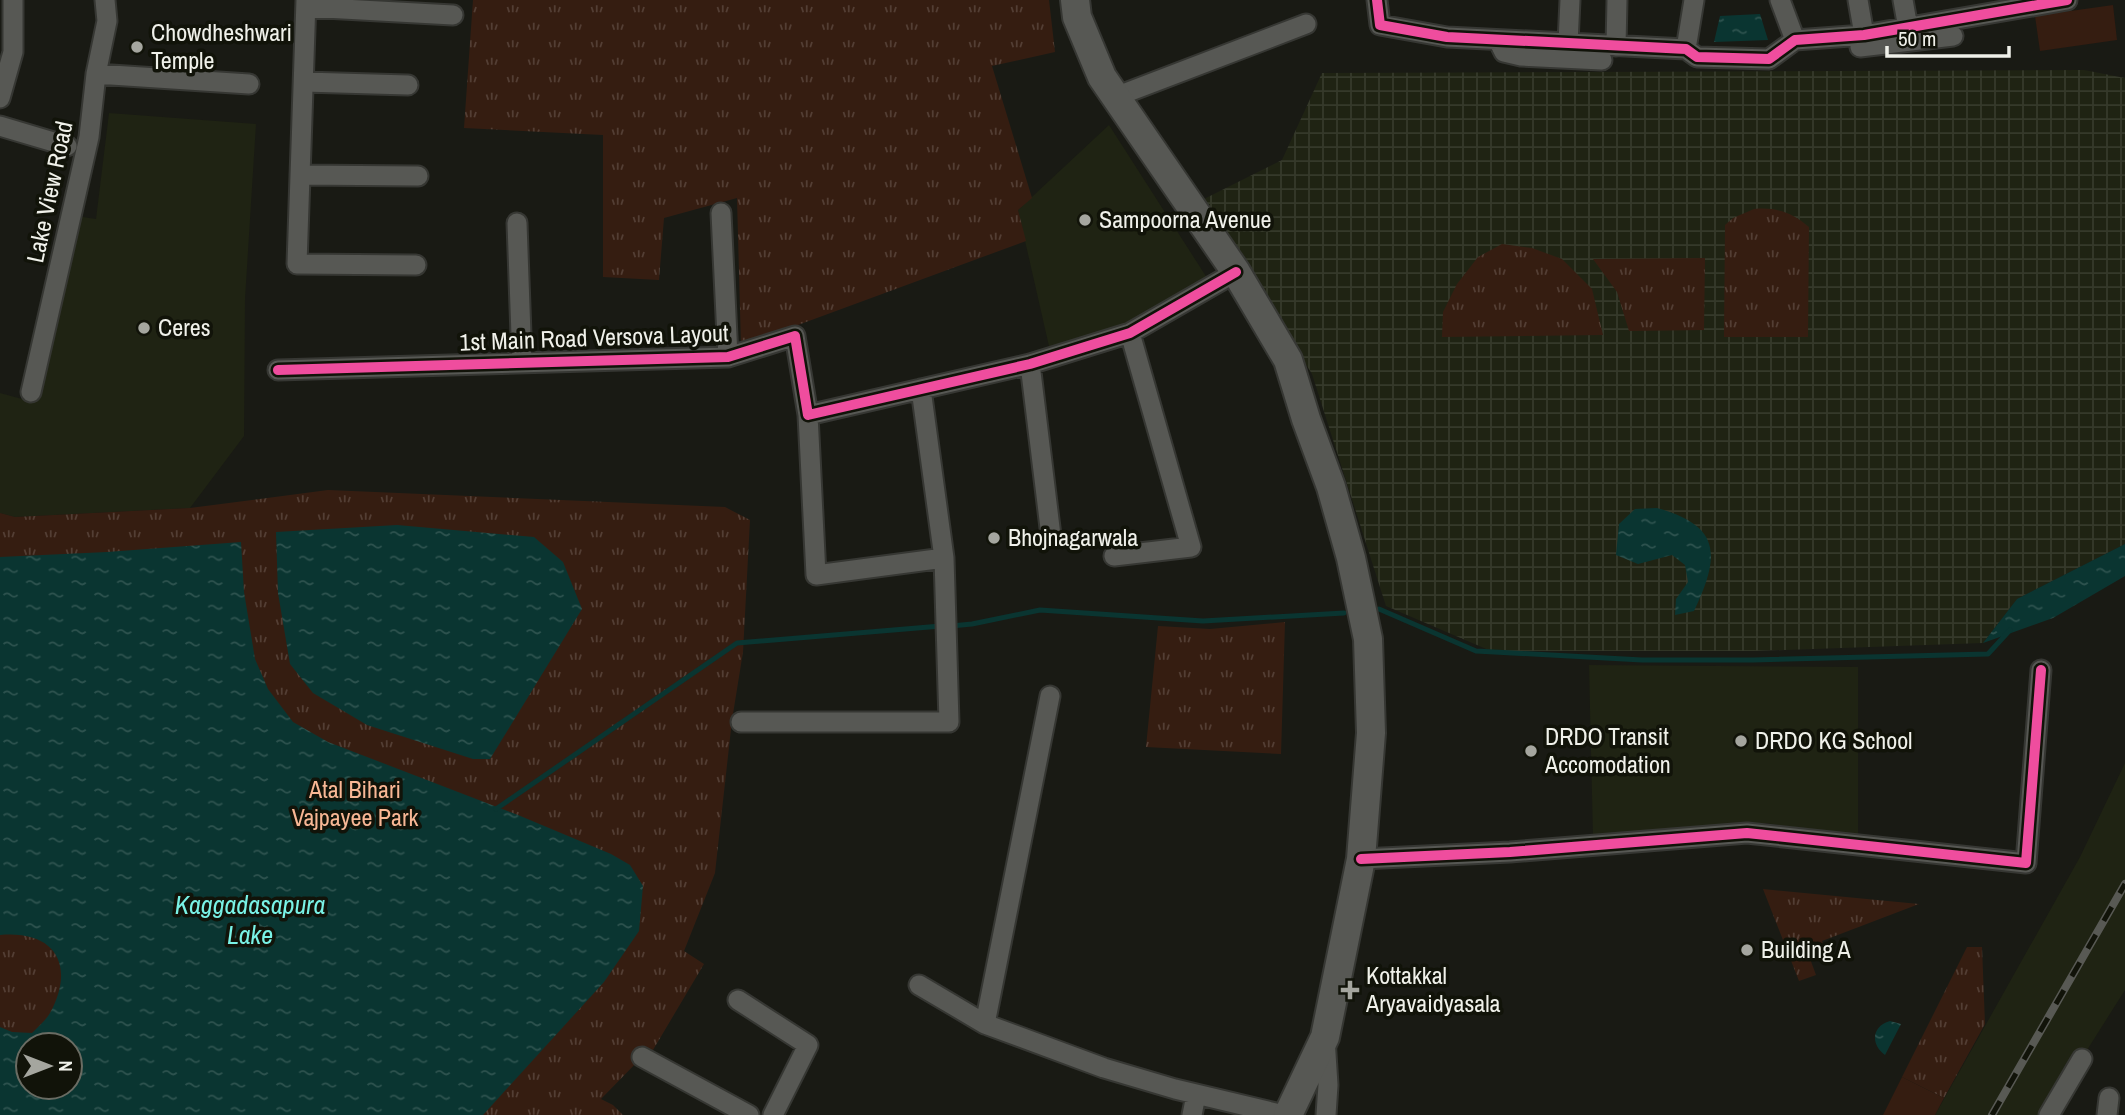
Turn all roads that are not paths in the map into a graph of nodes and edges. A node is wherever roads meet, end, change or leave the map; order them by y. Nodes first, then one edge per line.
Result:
1 (13, 0) edge
2 (105, 0) edge
3 (1075, 0) edge
4 (1377, 0) edge
5 (1570, 0) edge
6 (1617, 0) edge
7 (1694, 0) edge
8 (1780, 0) edge
9 (1858, 0) edge
10 (1903, 0) edge
11 (2067, 0) edge
12 (306, 3) edge
13 (2024, 4) edge
14 (1975, 8) edge
15 (453, 15) dead end
16 (1306, 24) dead end
17 (1908, 28) junction
18 (1864, 35) junction
19 (1953, 36) dead end
20 (1842, 37) junction
21 (1498, 40) junction
22 (1795, 40) junction
23 (1568, 43) junction
24 (1616, 46) junction
25 (1686, 49) junction
26 (1602, 60) dead end
27 (96, 74) junction
28 (304, 82) junction
29 (249, 84) dead end
30 (408, 85) dead end
31 (1115, 97) junction
32 (0, 98) edge
33 (0, 126) edge
34 (67, 146) dead end
35 (300, 175) junction
36 (418, 176) dead end
37 (720, 213) dead end
38 (517, 223) dead end
39 (416, 265) dead end
40 (1236, 272) junction
41 (1130, 333) junction
42 (728, 357) junction
43 (522, 363) junction
44 (1030, 364) junction
45 (278, 370) dead end
46 (921, 389) junction
47 (31, 392) dead end
48 (808, 415) junction
49 (1051, 536) dead end
50 (1114, 556) dead end
51 (944, 558) junction
52 (2041, 670) dead end
53 (1050, 696) dead end
54 (741, 722) dead end
55 (1361, 859) junction
56 (919, 985) dead end
57 (738, 1000) dead end
58 (985, 1024) junction
59 (1325, 1037) junction
60 (642, 1057) dead end
61 (2082, 1059) dead end
62 (1196, 1095) junction
63 (749, 1115) edge
64 (773, 1115) edge
65 (1192, 1115) edge
66 (1286, 1115) edge
67 (1326, 1115) edge
68 (2049, 1115) edge

1 - 32 street
2 - 27 street, Lake View Road
3 - 31 main road
4 - 21 street
5 - 23 street
6 - 24 street
7 - 25 street
8 - 22 street
9 - 18 street
10 - 17 street
11 - 13 street
12 - 15 street
12 - 28 street
13 - 14 street
14 - 17 street
16 - 31 street
17 - 18 street
18 - 20 street
19 - 20 street
20 - 22 street
21 - 23 street
21 - 26 street
22 - 25 street
23 - 24 street
24 - 25 street
27 - 29 street
27 - 47 street, Lake View Road
28 - 30 street
28 - 35 street
31 - 40 main road
33 - 34 street
35 - 36 street
35 - 39 street
37 - 42 street
38 - 43 street
40 - 41 street
40 - 55 main road
41 - 44 street
41 - 50 street
42 - 43 street, 1st Main Road Versova Layout
42 - 48 street, 1st Main Road Versova Layout
43 - 45 street, 1st Main Road Versova Layout
44 - 46 street
44 - 49 street
46 - 48 street
46 - 51 street
48 - 51 street
51 - 54 street
52 - 55 street
53 - 58 street
55 - 59 main road
56 - 58 street
57 - 64 street
58 - 62 street
59 - 66 main road
59 - 67 street
60 - 63 street
61 - 68 street
62 - 65 street
62 - 66 street

